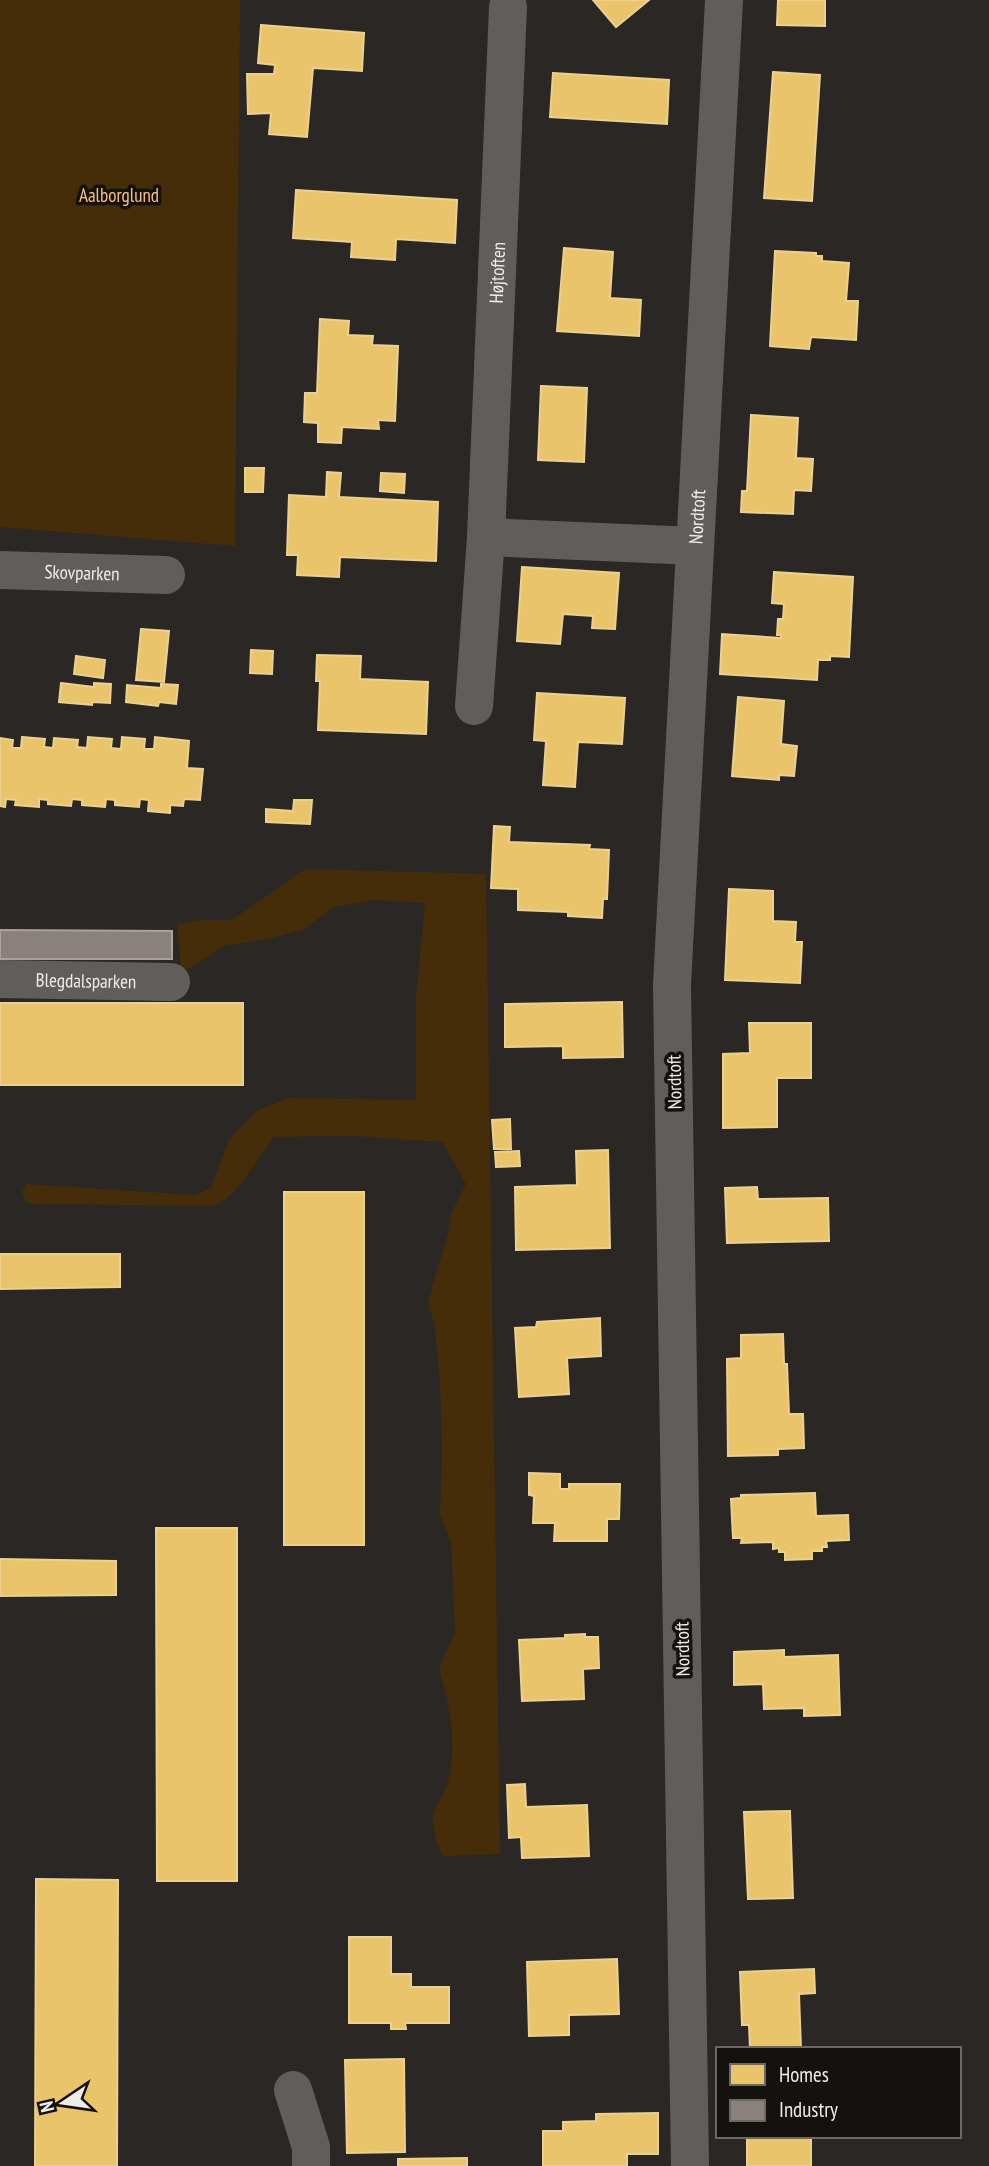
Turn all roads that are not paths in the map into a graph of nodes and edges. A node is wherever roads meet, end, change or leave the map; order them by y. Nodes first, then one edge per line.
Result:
1 (724, 0) edge
2 (508, 7) dead end
3 (486, 537) junction
4 (695, 547) junction
5 (0, 570) edge
6 (166, 575) dead end
7 (474, 705) dead end
8 (0, 979) edge
9 (171, 982) dead end
10 (293, 2090) dead end
11 (311, 2166) edge
12 (690, 2166) edge

1 - 4 street, Nordtoft
2 - 3 street, Højtoften
3 - 4 street
3 - 7 street, Højtoften
4 - 12 street, Nordtoft
5 - 6 street, Skovparken
8 - 9 street, Blegdalsparken
10 - 11 street

